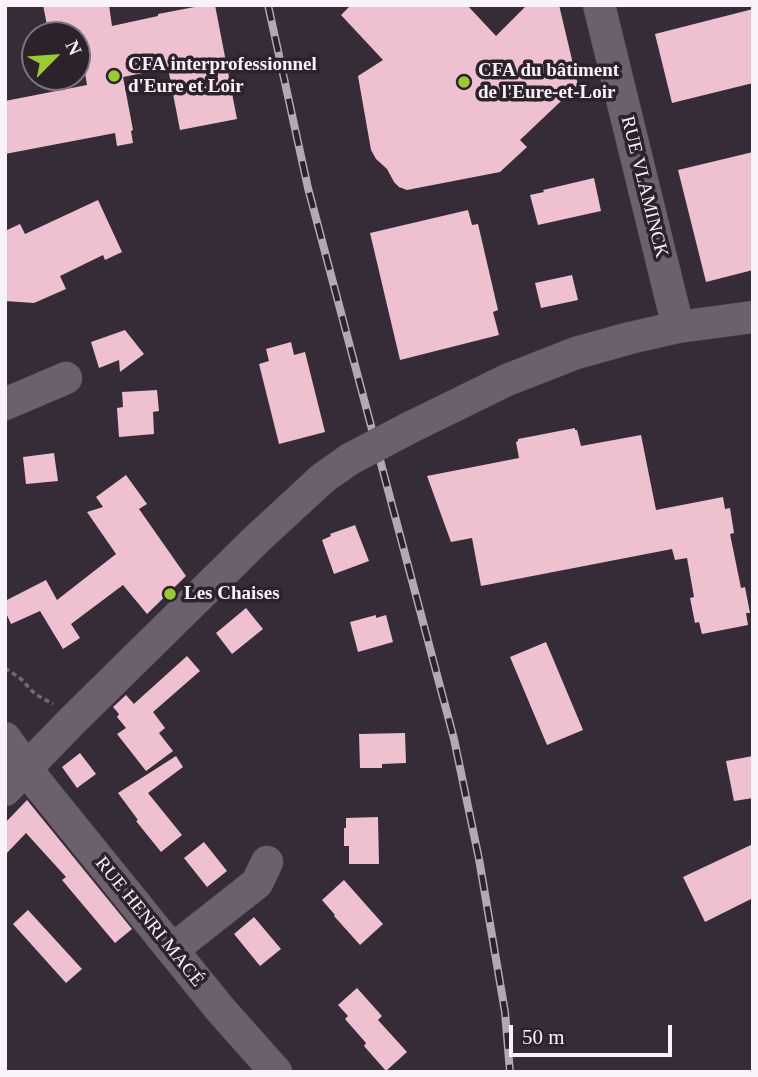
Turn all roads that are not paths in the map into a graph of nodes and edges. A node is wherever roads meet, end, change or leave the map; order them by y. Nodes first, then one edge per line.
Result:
1 (599, 5) edge
2 (753, 317) edge
3 (678, 327) junction
4 (65, 378) dead end
5 (5, 404) edge
6 (5, 738) edge
7 (16, 780) edge
8 (267, 873) dead end
9 (172, 950) junction
10 (276, 1072) edge

1 - 3 street, RUE VLAMINCK
2 - 3 street
3 - 7 street, bridge
4 - 5 street
6 - 7 street, RUE HENRI MACÉ
7 - 9 street, RUE HENRI MACÉ
8 - 9 street
9 - 10 street, RUE HENRI MACÉ

